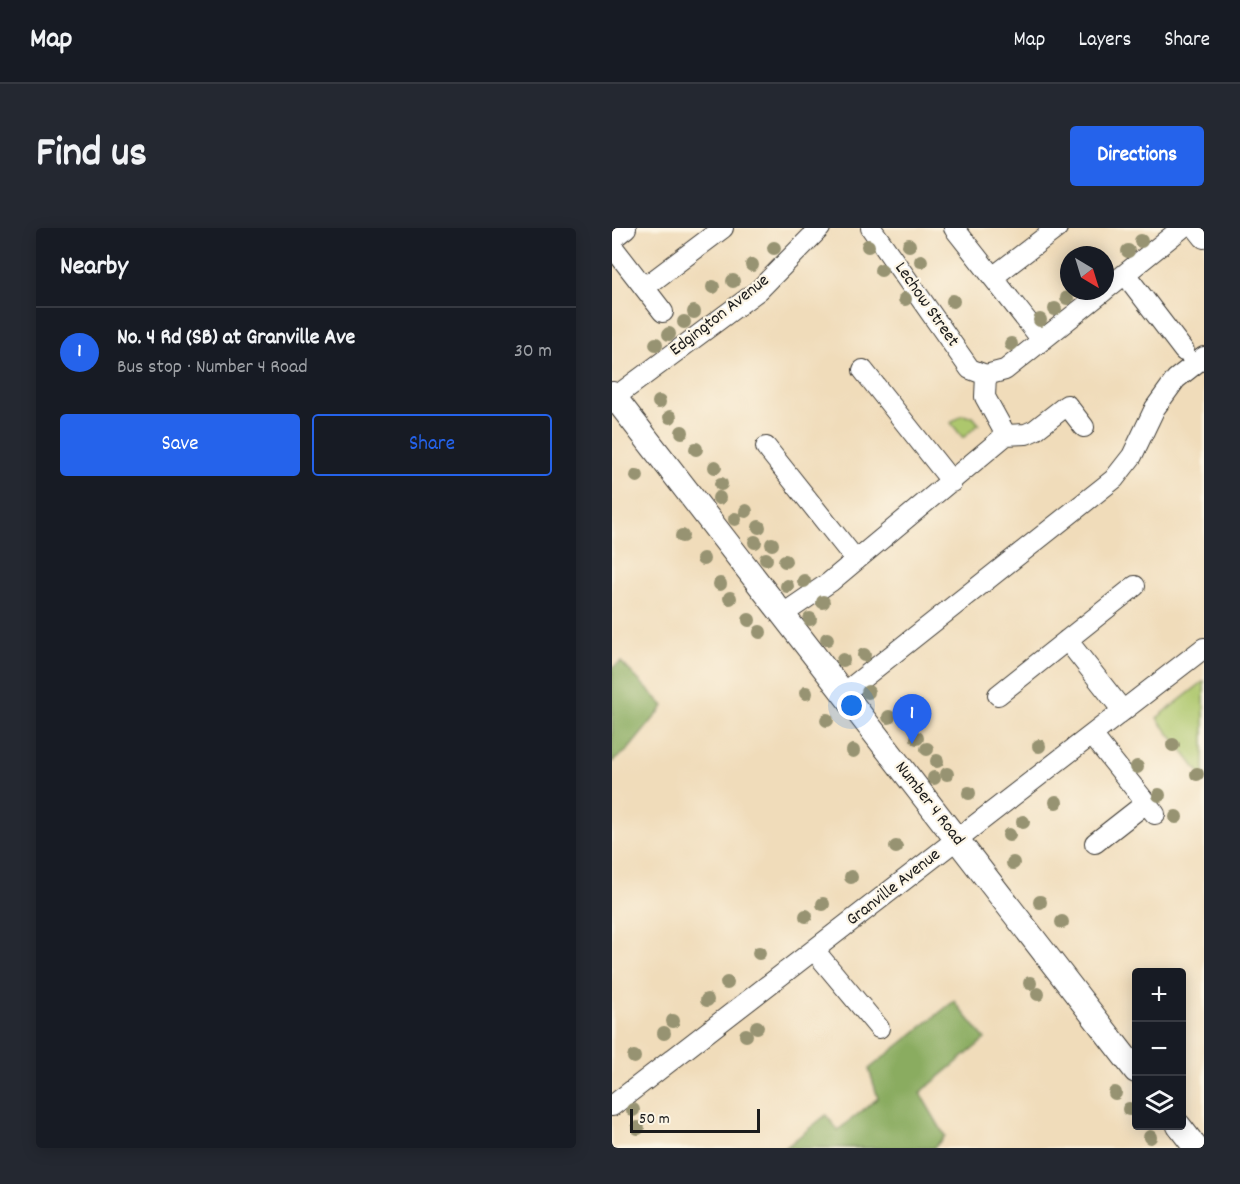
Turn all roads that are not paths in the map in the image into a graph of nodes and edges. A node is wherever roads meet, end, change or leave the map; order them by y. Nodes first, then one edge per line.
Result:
1 (626, 228) edge
2 (723, 228) edge
3 (820, 228) edge
4 (871, 228) edge
5 (954, 228) edge
6 (1057, 228) edge
7 (1182, 228) edge
8 (1196, 228) edge
9 (1204, 238) edge
10 (612, 239) edge
11 (612, 246) edge
12 (1125, 274) junction
13 (993, 277) junction
14 (1114, 282) edge
15 (645, 287) junction
16 (1092, 300) edge
17 (663, 312) dead end
18 (1042, 340) junction
19 (1184, 351) dead end
20 (1204, 357) edge
21 (863, 370) dead end
22 (986, 375) junction
23 (613, 395) edge
24 (1084, 427) dead end
25 (1006, 435) junction
26 (766, 447) dead end
27 (952, 482) junction
28 (855, 559) junction
29 (1135, 586) dead end
30 (783, 614) junction
31 (1067, 640) junction
32 (1204, 648) edge
33 (844, 693) junction
34 (998, 696) dead end
35 (1123, 711) junction
36 (1092, 735) junction
37 (957, 839) junction
38 (1095, 843) dead end
39 (814, 950) junction
40 (879, 1028) dead end
41 (1132, 1065) edge
42 (612, 1106) edge
43 (1183, 1130) edge
44 (1196, 1148) edge

1 - 10 street
2 - 15 street
3 - 23 street, Edgington Avenue
4 - 22 street, Lechow Street
5 - 13 street
6 - 13 street
7 - 12 street
8 - 9 street
11 - 15 street
12 - 14 street
12 - 19 street
13 - 18 street
15 - 17 street
16 - 18 street
18 - 22 street
20 - 33 street
21 - 27 street
22 - 25 street
23 - 30 main road, Number 4 Road
24 - 25 street
25 - 27 street
26 - 28 street
27 - 28 street
28 - 30 street
29 - 31 street
30 - 33 main road, Number 4 Road
31 - 34 street
31 - 35 street
32 - 35 street, Granville Avenue
33 - 37 main road, Number 4 Road
35 - 36 street, Granville Avenue
36 - 37 street, Granville Avenue
36 - 38 street
37 - 39 street, Granville Avenue
37 - 41 main road, Number 4 Road
39 - 40 street
39 - 42 street, Granville Avenue
43 - 44 main road

